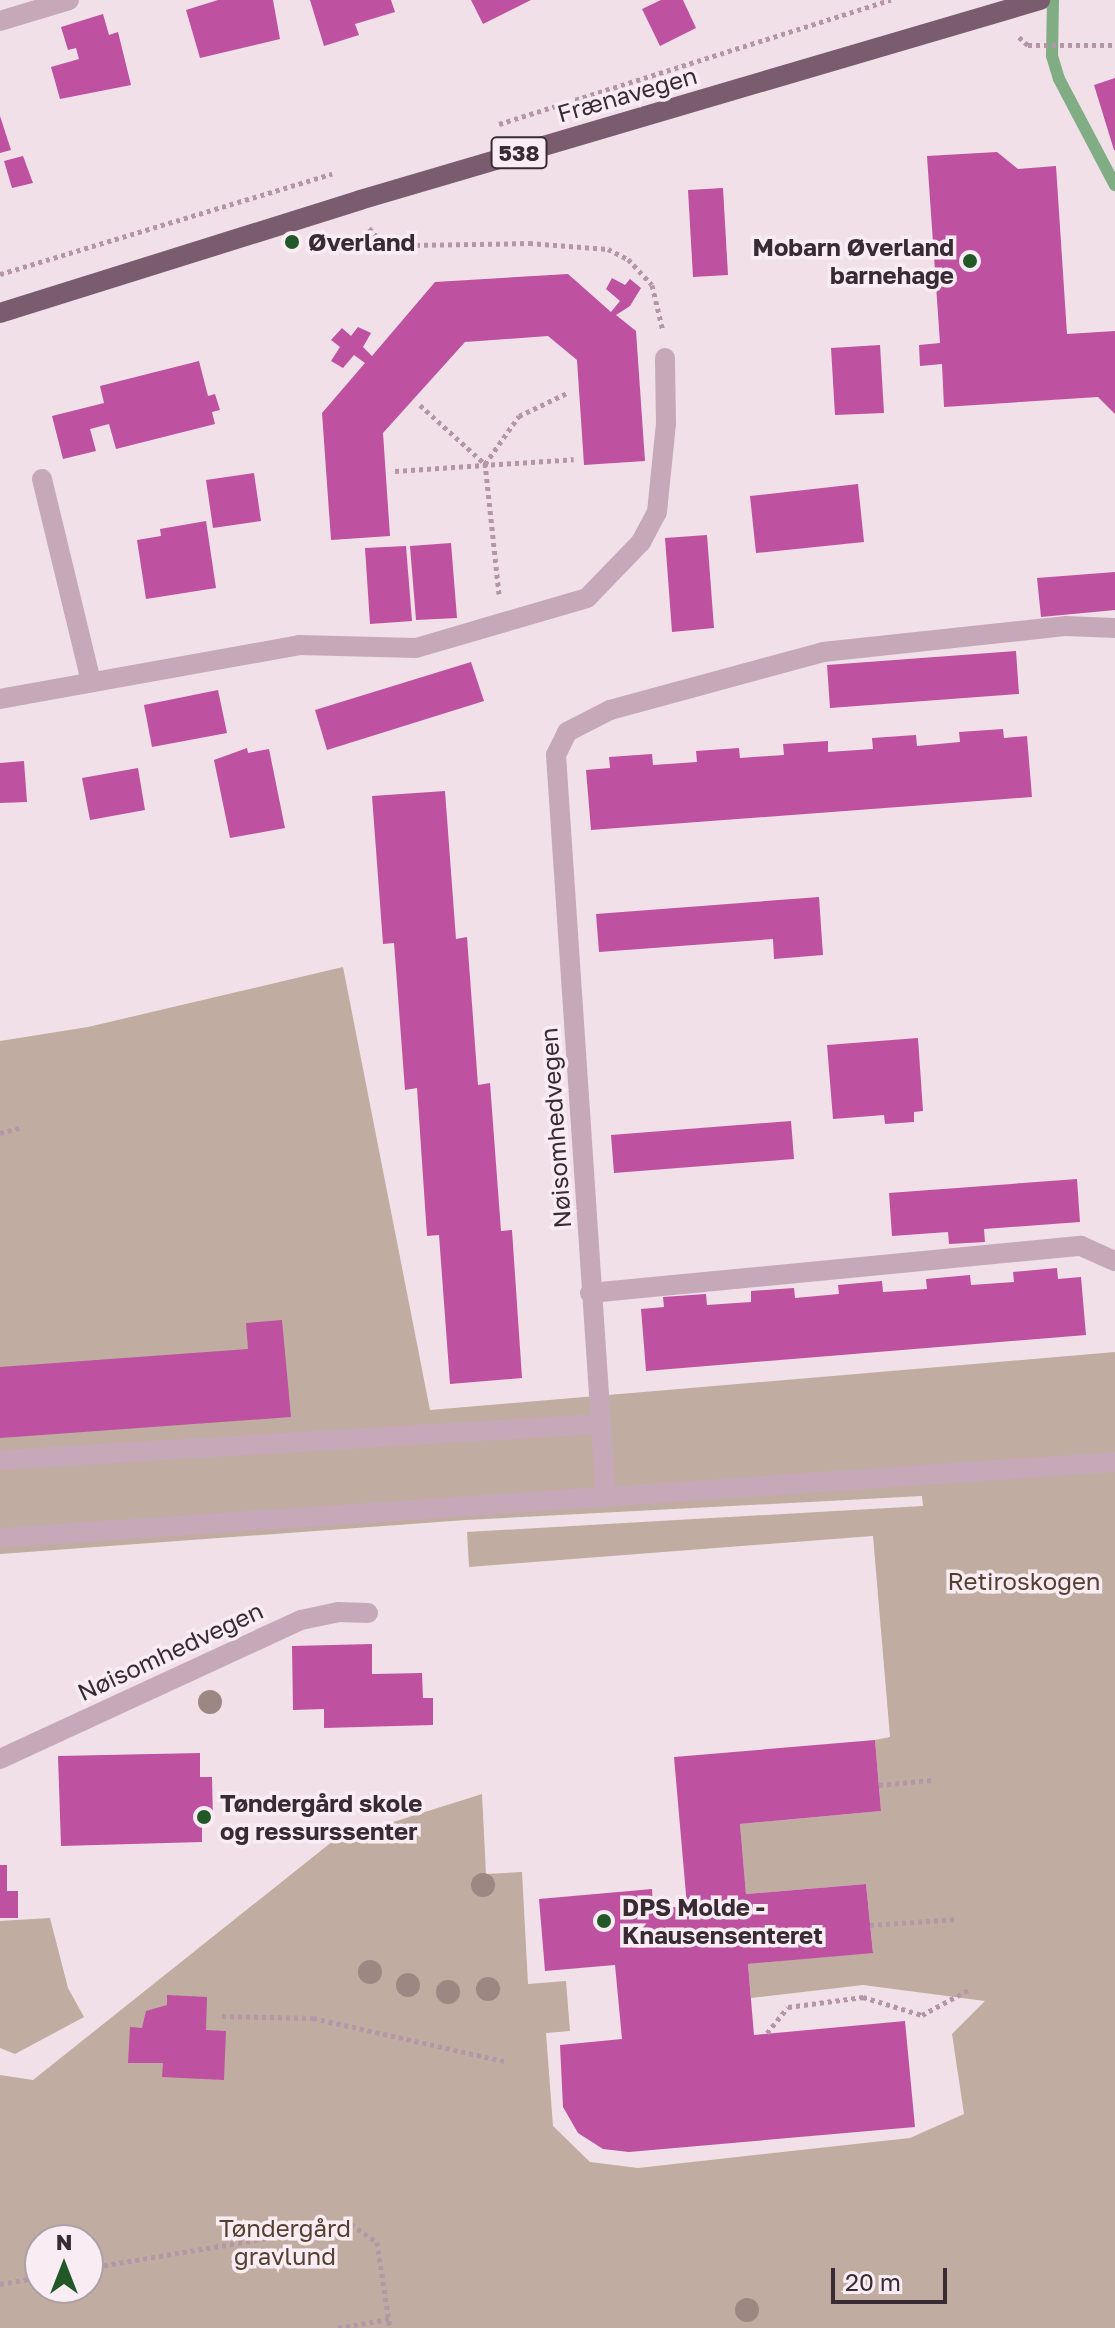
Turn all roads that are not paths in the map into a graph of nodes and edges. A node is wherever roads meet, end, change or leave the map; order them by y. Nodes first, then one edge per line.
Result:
1 (69, 0) edge
2 (1040, 0) edge
3 (0, 21) edge
4 (0, 313) edge
5 (665, 358) road end
6 (42, 479) dead end
7 (1115, 628) edge
8 (91, 682) junction
9 (0, 699) edge
10 (1115, 1261) edge
11 (590, 1293) junction
12 (598, 1424) junction
13 (0, 1460) edge
14 (1115, 1462) edge
15 (606, 1498) junction
16 (0, 1538) edge
17 (368, 1613) dead end
18 (0, 1759) edge

1 - 3 street
2 - 4 main road, Frænavegen / 538
5 - 8 street
6 - 8 street
7 - 11 street, Nøisomhedvegen
8 - 9 street
10 - 11 street
11 - 12 street, Nøisomhedvegen
12 - 13 street
12 - 15 street, Nøisomhedvegen
14 - 15 street
15 - 16 street
17 - 18 street, Nøisomhedvegen

